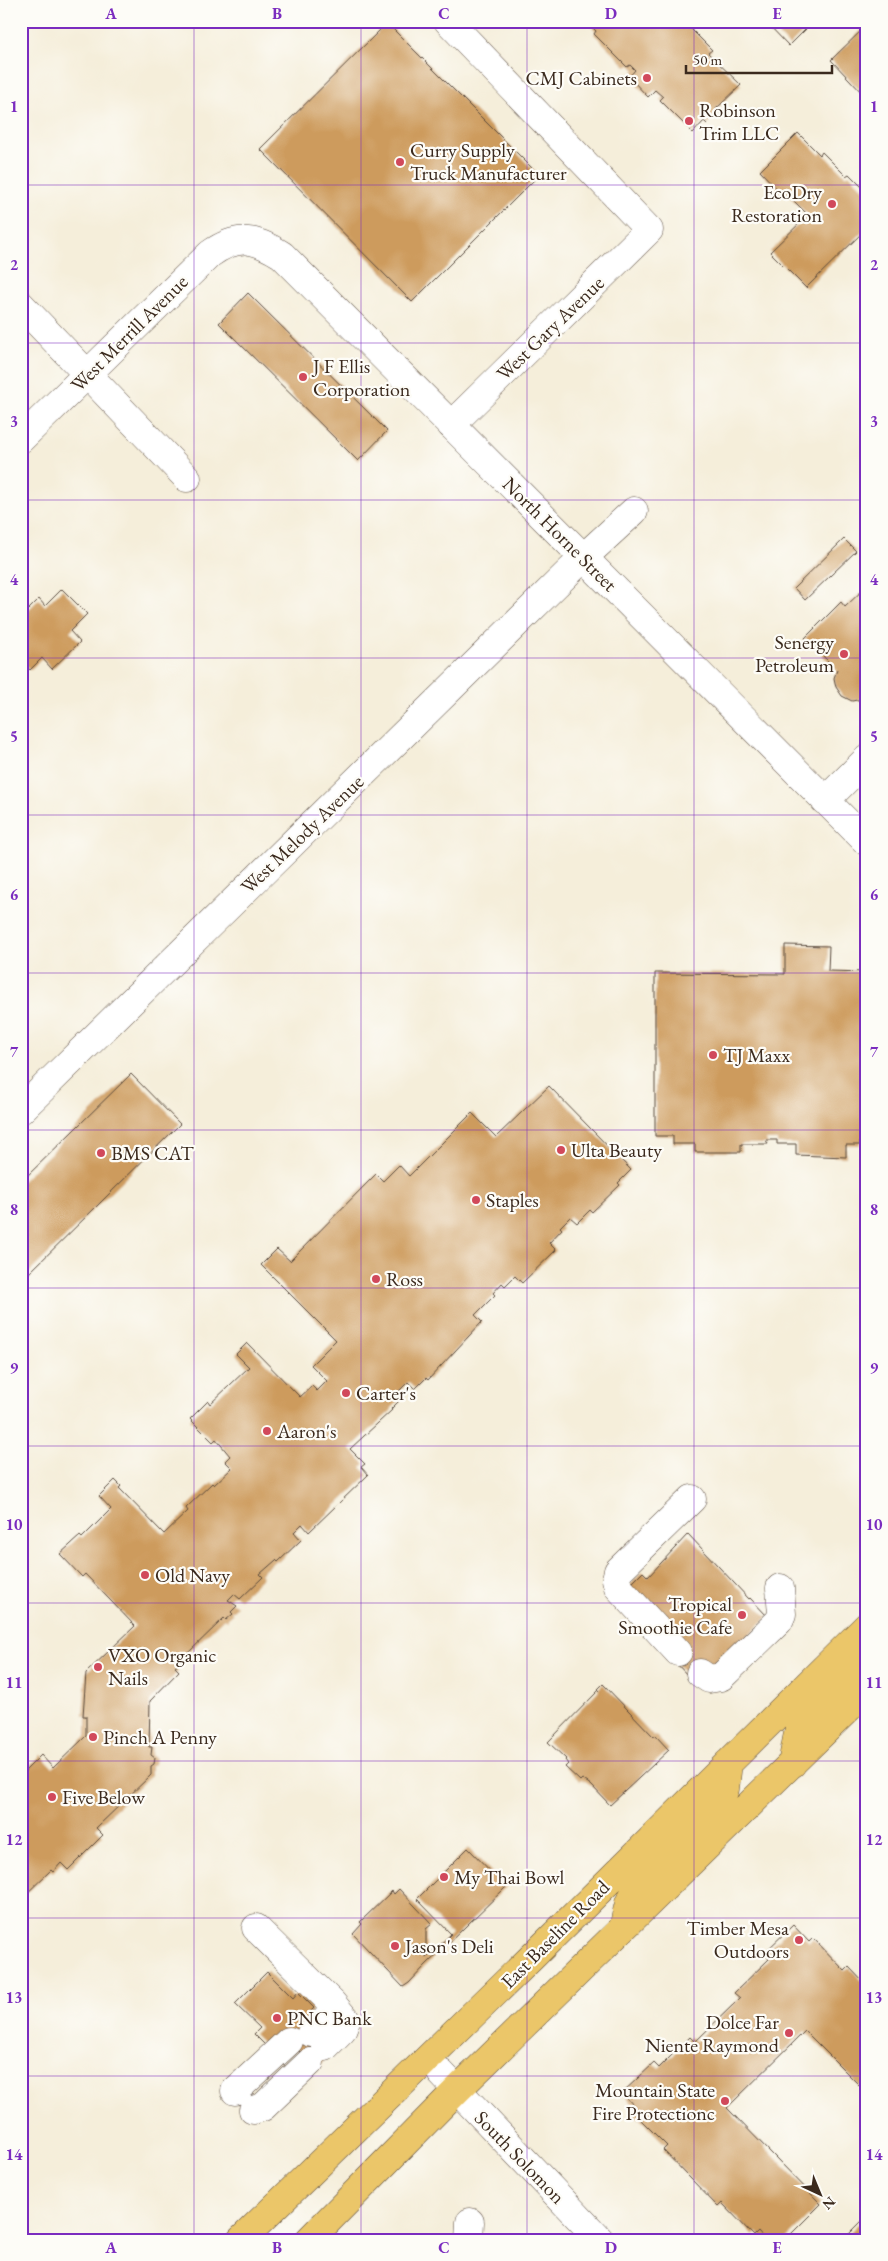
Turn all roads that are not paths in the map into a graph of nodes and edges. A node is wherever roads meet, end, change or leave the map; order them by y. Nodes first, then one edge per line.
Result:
1 (448, 21) edge
2 (245, 240) joint
3 (21, 306) edge
4 (88, 374) junction
5 (451, 425) junction
6 (21, 439) edge
7 (187, 478) dead end
8 (634, 511) dead end
9 (583, 558) junction
10 (867, 759) edge
11 (824, 801) junction
12 (867, 842) edge
13 (21, 1110) edge
14 (692, 1499) dead end
15 (780, 1588) dead end
16 (867, 1626) edge
17 (678, 1652) dead end
18 (867, 1655) edge
19 (700, 1673) dead end
20 (867, 1690) edge
21 (728, 1763) junction
22 (792, 1764) junction
23 (256, 1928) dead end
24 (624, 1928) junction
25 (449, 2082) junction
26 (245, 2102) dead end
27 (241, 2240) edge
28 (308, 2240) edge
29 (600, 2240) edge

1 - 5 street, West Gary Avenue
2 - 4 street, West Merrill Avenue
2 - 5 street, North Horne Street
3 - 4 street
4 - 6 street, West Merrill Avenue
4 - 7 street
5 - 9 street, North Horne Street
8 - 9 street, West Melody Avenue
9 - 11 street, North Horne Street
9 - 13 street, West Melody Avenue
10 - 11 street
11 - 12 street, North Horne Street
14 - 17 street
15 - 19 street
16 - 21 main road, East Baseline Road
18 - 22 main road
20 - 22 main road
21 - 24 main road
21 - 27 main road, East Baseline Road
22 - 24 main road
23 - 26 street
24 - 25 main road
25 - 28 main road
25 - 29 street, South Solomon

